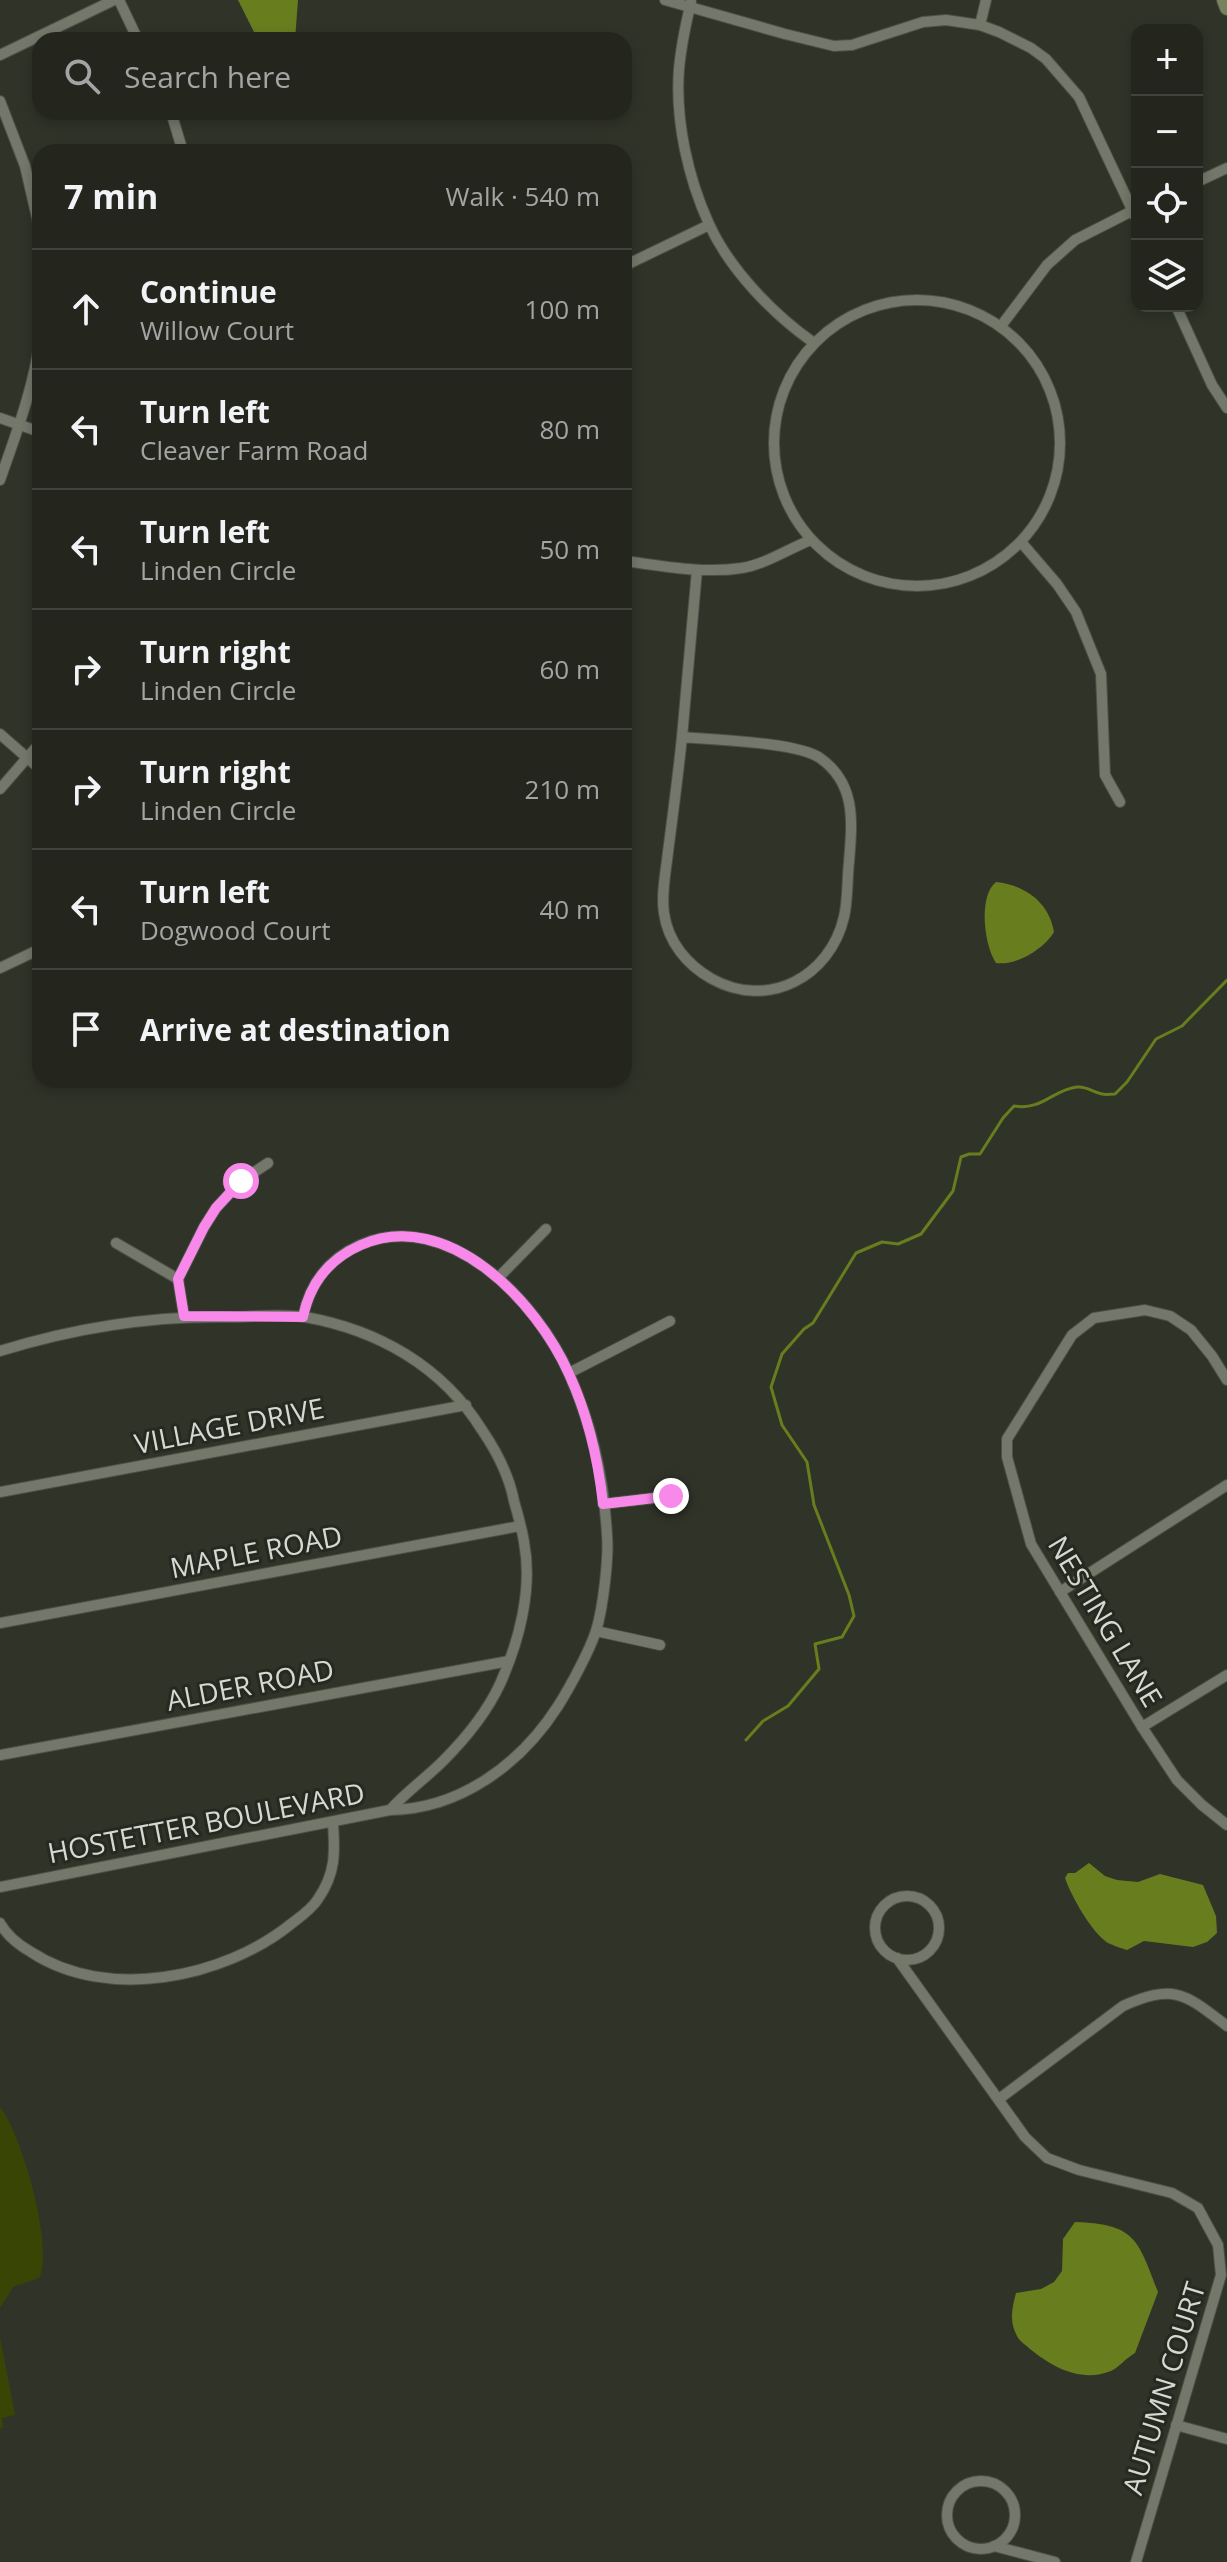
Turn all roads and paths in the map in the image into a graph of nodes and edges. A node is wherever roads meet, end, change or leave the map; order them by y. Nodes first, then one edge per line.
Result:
1 (116, 0) edge
2 (665, 0) edge
3 (986, 0) edge
4 (1224, 0) edge
5 (691, 3) edge
6 (1227, 8) edge
7 (980, 25) junction
8 (49, 32) edge
9 (134, 32) edge
10 (32, 40) edge
11 (0, 55) edge
12 (0, 101) edge
13 (173, 120) edge
14 (181, 144) edge
15 (1227, 168) edge
16 (1203, 179) edge
17 (32, 196) edge
18 (1131, 203) edge
19 (1131, 215) edge
20 (709, 225) junction
21 (632, 262) edge
22 (1179, 312) edge
23 (1001, 326) junction
24 (814, 343) junction
25 (32, 381) edge
26 (1227, 408) edge
27 (0, 418) edge
28 (20, 425) junction
29 (32, 429) edge
30 (0, 480) edge
31 (811, 540) junction
32 (1021, 542) junction
33 (632, 562) edge
34 (697, 570) junction
35 (0, 734) edge
36 (682, 737) junction
37 (32, 752) edge
38 (27, 758) junction
39 (32, 762) edge
40 (0, 789) edge
41 (1120, 802) dead end
42 (32, 953) edge
43 (0, 968) edge
44 (268, 1163) dead end
45 (546, 1229) dead end
46 (116, 1243) dead end
47 (498, 1278) junction
48 (178, 1279) junction
49 (184, 1316) junction
50 (303, 1317) junction
51 (670, 1321) dead end
52 (0, 1351) edge
53 (569, 1373) junction
54 (1227, 1380) edge
55 (466, 1405) junction
56 (1227, 1485) edge
57 (0, 1492) edge
58 (671, 1496) dead end
59 (603, 1504) junction
60 (520, 1526) junction
61 (1060, 1592) junction
62 (0, 1623) edge
63 (596, 1631) junction
64 (660, 1645) dead end
65 (509, 1661) junction
66 (1227, 1675) edge
67 (1142, 1727) junction
68 (0, 1755) edge
69 (390, 1810) junction
70 (333, 1823) junction
71 (1227, 1825) edge
72 (0, 1887) edge
73 (0, 1923) edge
74 (897, 1958) junction
75 (1227, 2026) edge
76 (999, 2099) junction
77 (1222, 2244) edge
78 (1176, 2425) junction
79 (1227, 2439) edge
80 (994, 2546) junction
81 (1055, 2562) edge
82 (1136, 2562) edge

1 - 8 street
1 - 9 street
2 - 5 street
3 - 7 street
4 - 6 street
5 - 7 street
5 - 20 street
7 - 18 street
10 - 11 street
12 - 17 street
13 - 14 street
15 - 16 street
19 - 23 street
20 - 21 street
20 - 24 street
22 - 26 street
23 - 24 street
23 - 32 street
24 - 31 street
25 - 28 street
27 - 28 street
28 - 29 street
28 - 30 street
31 - 32 street
31 - 34 street
32 - 41 street
33 - 34 street
34 - 36 street
35 - 38 street
36 - 36 street
37 - 38 street
38 - 39 street
38 - 40 street
42 - 43 street
44 - 48 street
45 - 47 street
46 - 48 street
47 - 50 street
47 - 53 street
48 - 49 street
49 - 50 street, HOSTETTER BOULEVARD
49 - 52 street, HOSTETTER BOULEVARD
50 - 55 street, HOSTETTER BOULEVARD
51 - 53 street
53 - 59 street
54 - 61 street, NESTING LANE
55 - 57 street, VILLAGE DRIVE
55 - 60 street, HOSTETTER BOULEVARD
56 - 61 street
58 - 59 street
59 - 63 street
60 - 62 street, MAPLE ROAD
60 - 65 street, HOSTETTER BOULEVARD
61 - 67 street, NESTING LANE
63 - 64 street
63 - 69 street
65 - 68 street, ALDER ROAD
65 - 69 street, HOSTETTER BOULEVARD
66 - 67 street
67 - 71 street, NESTING LANE
69 - 70 street, HOSTETTER BOULEVARD
70 - 72 street, HOSTETTER BOULEVARD
70 - 73 street
74 - 74 street, AUTUMN COURT
74 - 76 street, AUTUMN COURT
75 - 76 street
76 - 77 street, AUTUMN COURT
77 - 78 street, AUTUMN COURT
78 - 79 street
78 - 82 street, AUTUMN COURT
80 - 80 street
80 - 81 street

